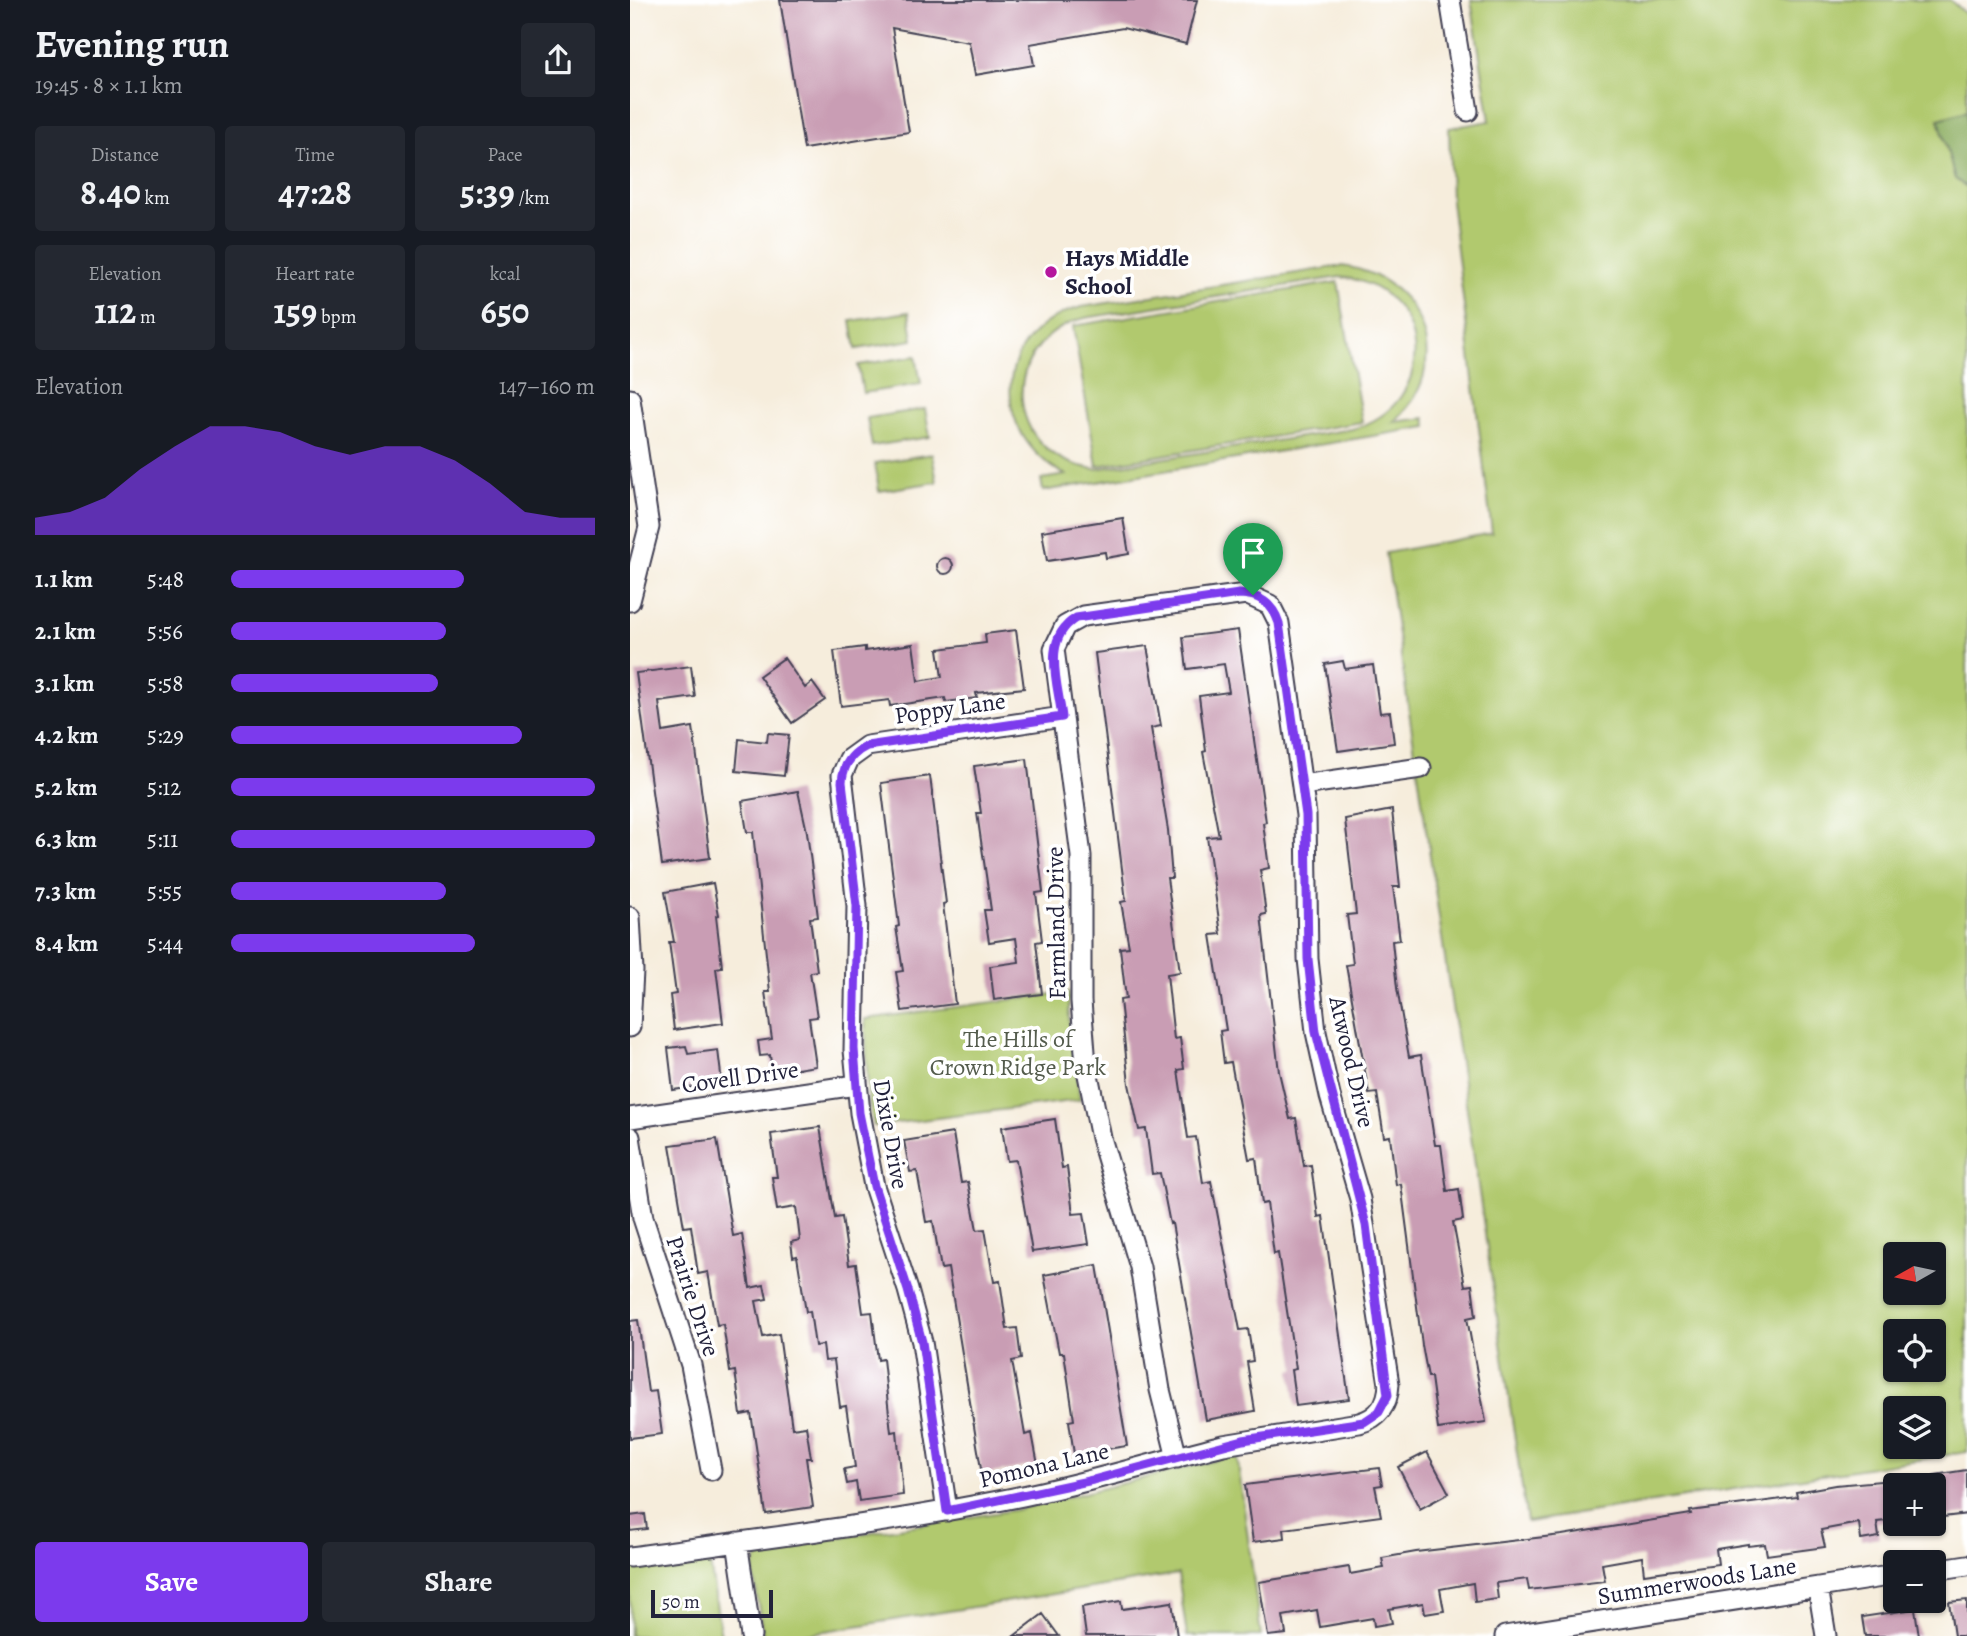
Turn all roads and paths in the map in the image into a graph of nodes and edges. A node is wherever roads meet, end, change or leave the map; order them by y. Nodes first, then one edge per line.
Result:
1 (1450, 0) edge
2 (1468, 111) dead end
3 (630, 399) edge
4 (630, 601) edge
5 (1060, 632) joint
6 (1062, 717) junction
7 (849, 760) joint
8 (1421, 768) dead end
9 (1302, 785) junction
10 (630, 917) edge
11 (630, 1027) edge
12 (856, 1085) junction
13 (630, 1118) edge
14 (630, 1137) edge
15 (1379, 1412) joint
16 (1177, 1458) junction
17 (711, 1470) dead end
18 (947, 1511) junction
19 (737, 1542) junction
20 (630, 1557) edge
21 (1967, 1565) edge
22 (1946, 1568) edge
23 (1883, 1577) edge
24 (1818, 1587) junction
25 (1599, 1629) edge
26 (751, 1636) edge
27 (1505, 1636) edge
28 (1826, 1636) edge

1 - 2 street
3 - 4 street
5 - 6 street, Farmland Drive
5 - 9 street, Atwood Drive
6 - 7 street, Poppy Lane
6 - 16 street, Farmland Drive
7 - 12 street, Dixie Drive
8 - 9 street
9 - 15 street, Atwood Drive
10 - 11 street
12 - 13 street, Covell Drive
12 - 18 street, Dixie Drive
14 - 17 street, Prairie Drive
15 - 16 street, Pomona Lane
16 - 18 street, Pomona Lane
18 - 19 street, Pomona Lane
19 - 20 street, Pomona Lane
19 - 26 street
21 - 22 street
23 - 24 street, Summerwoods Lane
24 - 25 street, Summerwoods Lane
24 - 28 street
25 - 27 street, Summerwoods Lane

